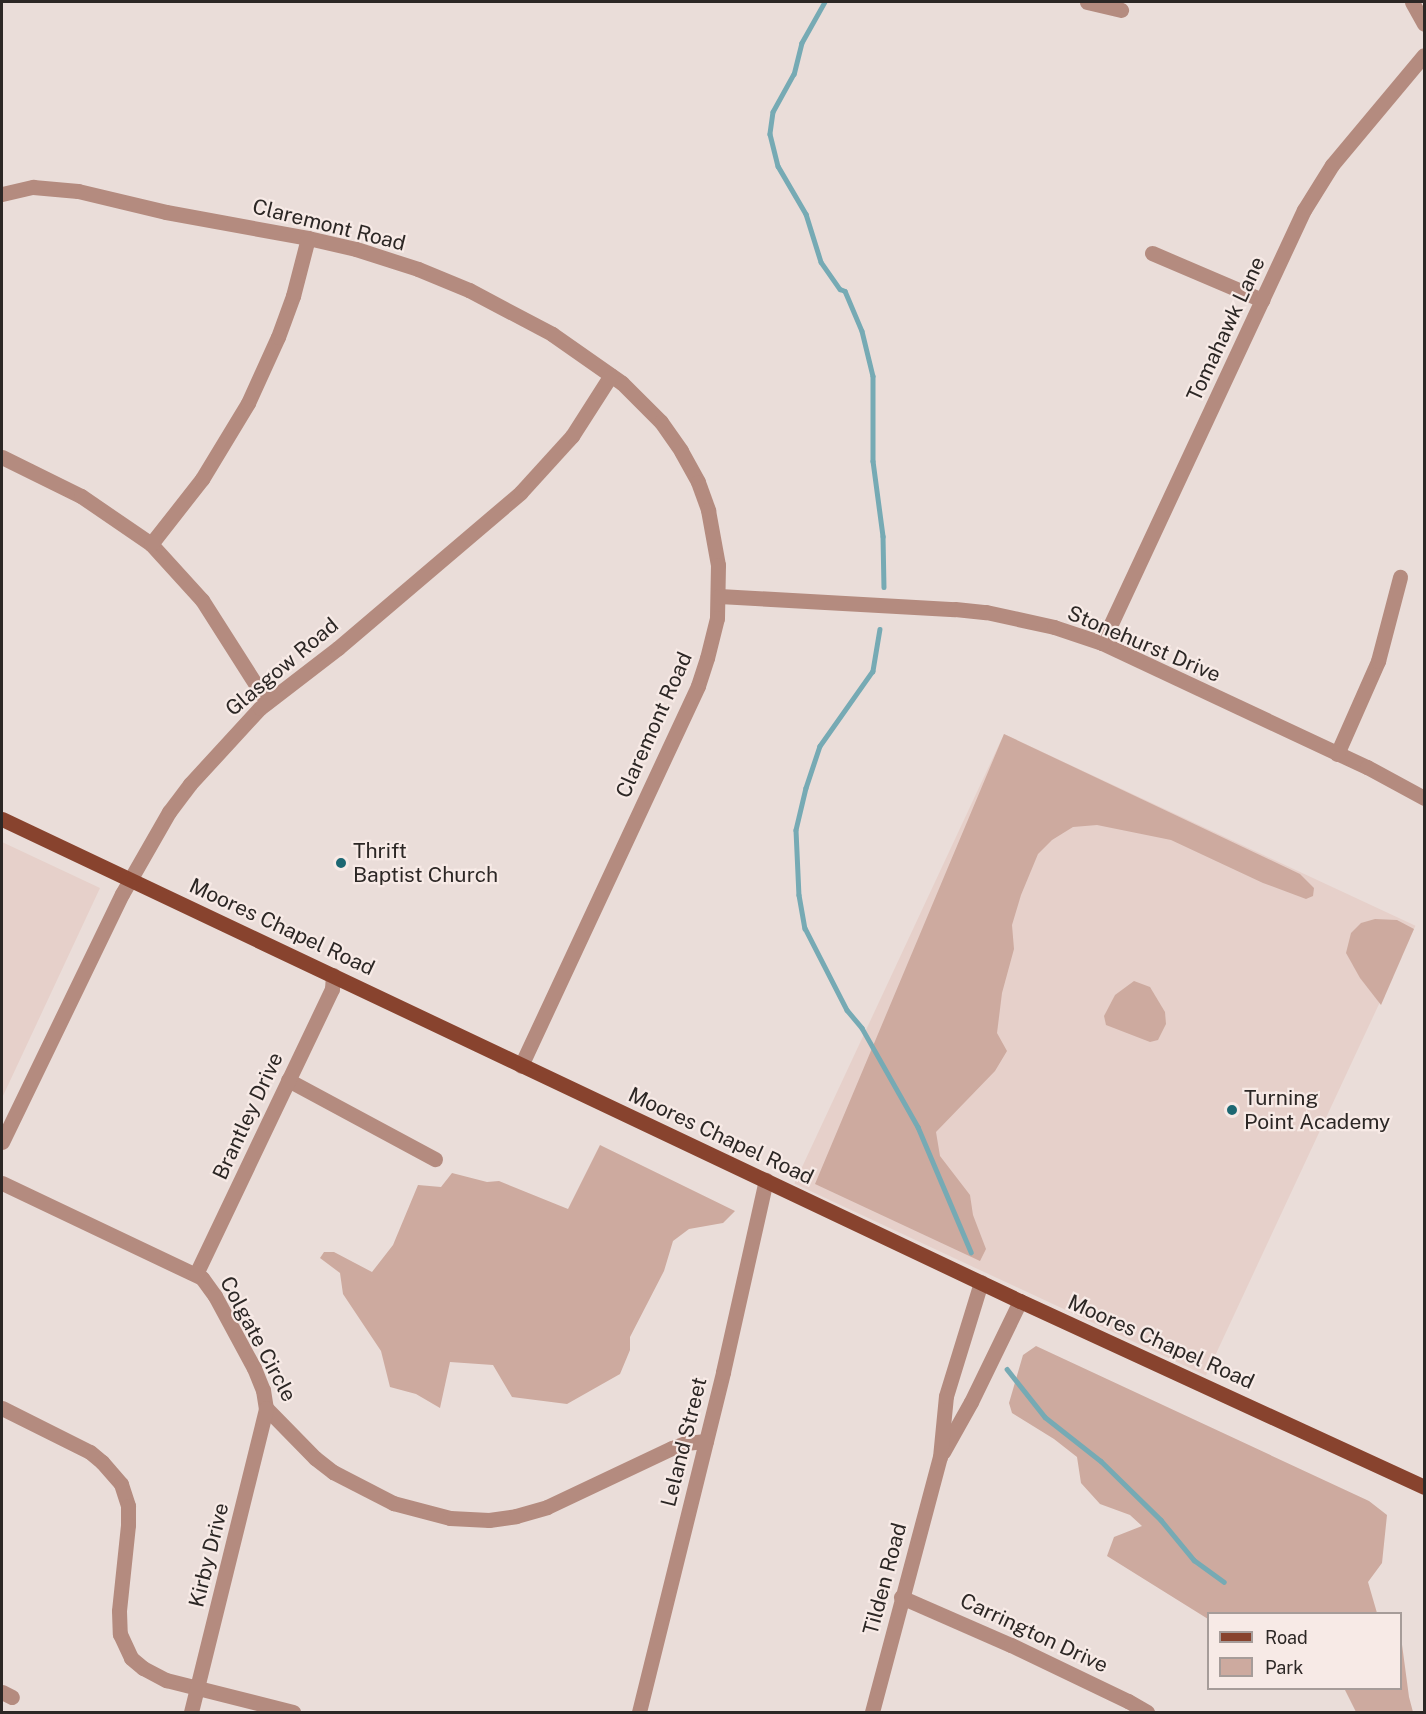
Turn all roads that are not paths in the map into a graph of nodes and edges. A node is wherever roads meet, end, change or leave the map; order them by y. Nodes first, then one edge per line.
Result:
1 (1087, 2) edge
2 (1412, 2) edge
3 (1121, 9) dead end
4 (1425, 24) edge
5 (1425, 55) edge
6 (2, 194) edge
7 (308, 238) junction
8 (1152, 253) dead end
9 (1262, 300) junction
10 (611, 375) junction
11 (2, 458) edge
12 (151, 544) junction
13 (1400, 577) dead end
14 (719, 596) junction
15 (1102, 643) junction
16 (267, 702) junction
17 (1337, 754) junction
18 (1425, 798) edge
19 (2, 819) edge
20 (130, 879) junction
21 (333, 975) junction
22 (521, 1066) junction
23 (288, 1080) junction
24 (2, 1142) edge
25 (435, 1159) dead end
26 (766, 1180) junction
27 (2, 1183) edge
28 (196, 1274) junction
29 (981, 1282) junction
30 (1020, 1301) junction
31 (2, 1408) edge
32 (266, 1408) junction
33 (706, 1441) junction
34 (940, 1457) junction
35 (1425, 1487) edge
36 (901, 1597) junction
37 (197, 1688) junction
38 (191, 1713) edge
39 (293, 1713) edge
40 (639, 1713) edge
41 (872, 1713) edge
42 (1147, 1713) edge

1 - 3 street
2 - 4 street
5 - 9 street, Tomahawk Lane
6 - 7 street, Claremont Road
7 - 10 street, Claremont Road
7 - 12 street
8 - 9 street
9 - 15 street, Tomahawk Lane
10 - 14 street, Claremont Road
10 - 16 street, Glasgow Road
11 - 12 street
12 - 16 street
13 - 17 street
14 - 15 street, Stonehurst Drive
14 - 22 street, Claremont Road
15 - 17 street, Stonehurst Drive
16 - 20 street, Glasgow Road
17 - 18 street, Stonehurst Drive
19 - 20 main road, Moores Chapel Road
20 - 21 main road, Moores Chapel Road
20 - 24 street, Glasgow Road
21 - 22 main road, Moores Chapel Road
21 - 23 street, Brantley Drive
22 - 26 main road, Moores Chapel Road
23 - 25 street
23 - 28 street, Brantley Drive
26 - 29 main road, Moores Chapel Road
26 - 33 street, Leland Street
27 - 28 street, Colgate Circle
28 - 32 street, Colgate Circle
29 - 30 main road, Moores Chapel Road
29 - 34 street, Tilden Road
30 - 34 street, Tilden Road
30 - 35 main road, Moores Chapel Road
31 - 37 street
32 - 33 street, Colgate Circle
32 - 37 street, Kirby Drive
33 - 40 street, Leland Street
34 - 36 street, Tilden Road
36 - 41 street, Tilden Road
36 - 42 street, Carrington Drive
37 - 38 street, Kirby Drive
37 - 39 street

